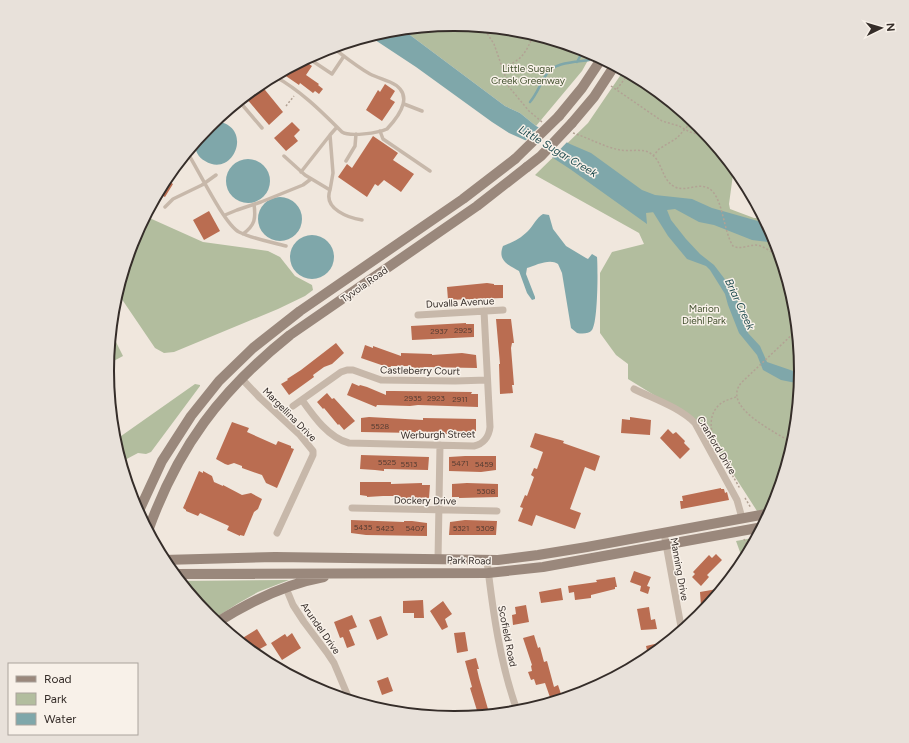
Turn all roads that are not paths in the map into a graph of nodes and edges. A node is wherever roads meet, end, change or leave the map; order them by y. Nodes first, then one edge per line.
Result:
1 (338, 52) edge
2 (344, 56) junction
3 (314, 62) edge
4 (599, 63) edge
5 (612, 70) edge
6 (280, 79) edge
7 (404, 104) junction
8 (242, 105) edge
9 (422, 111) dead end
10 (337, 126) junction
11 (262, 128) dead end
12 (380, 131) junction
13 (356, 134) junction
14 (330, 135) junction
15 (284, 156) dead end
16 (190, 157) edge
17 (346, 161) dead end
18 (430, 171) dead end
19 (301, 172) junction
20 (216, 175) dead end
21 (310, 179) junction
22 (205, 182) junction
23 (330, 190) junction
24 (254, 204) junction
25 (165, 207) dead end
26 (225, 215) junction
27 (362, 220) dead end
28 (243, 234) junction
29 (286, 246) dead end
30 (503, 310) dead end
31 (484, 311) junction
32 (418, 315) dead end
33 (241, 378) junction
34 (487, 380) junction
35 (634, 389) dead end
36 (302, 400) junction
37 (293, 406) dead end
38 (440, 445) junction
39 (141, 505) edge
40 (352, 508) dead end
41 (439, 510) junction
42 (497, 511) dead end
43 (763, 514) edge
44 (742, 518) junction
45 (150, 525) edge
46 (756, 528) edge
47 (664, 533) junction
48 (277, 534) dead end
49 (666, 545) junction
50 (170, 560) edge
51 (438, 560) junction
52 (487, 561) junction
53 (355, 573) junction
54 (488, 573) junction
55 (180, 574) edge
56 (286, 588) junction
57 (222, 620) edge
58 (681, 626) edge
59 (347, 695) edge
60 (516, 706) edge

1 - 2 lane
2 - 3 lane
2 - 7 lane
4 - 39 main road, Tyvola Road, bridge
5 - 33 main road, Tyvola Road, bridge
6 - 10 lane
7 - 9 lane
7 - 12 lane
8 - 11 lane
10 - 13 lane
10 - 14 lane
12 - 13 lane
12 - 18 lane
13 - 17 lane
14 - 19 lane
14 - 23 lane
15 - 19 lane
16 - 22 lane
19 - 21 lane
20 - 22 lane
21 - 23 lane
21 - 24 lane
22 - 25 lane
22 - 26 lane
23 - 27 lane
24 - 26 lane
24 - 28 lane
26 - 28 lane
28 - 29 lane
30 - 31 street, Duvalla Avenue
31 - 32 street, Duvalla Avenue
31 - 34 street, Werburgh Street
33 - 45 main road, Tyvola Road
33 - 48 street, Margellina Drive
34 - 36 street, Castleberry Court
34 - 38 street, Werburgh Street
35 - 44 street, Cranford Drive
36 - 37 street, Castleberry Court
36 - 38 street, Werburgh Street
38 - 41 street
40 - 41 street, Dockery Drive
41 - 42 street, Dockery Drive
41 - 51 street
43 - 44 main road, Park Road
44 - 47 main road, Park Road
46 - 49 main road, Park Road
47 - 49 street, Manning Drive
47 - 52 main road, Park Road
49 - 54 main road, Park Road
49 - 58 street, Manning Drive
50 - 51 main road, Park Road
51 - 52 main road, Park Road
52 - 54 street, Scofield Road
53 - 54 main road, Park Road
53 - 55 main road, Park Road
53 - 56 main road
54 - 60 street, Scofield Road
56 - 57 main road
56 - 59 street, Arundel Drive

